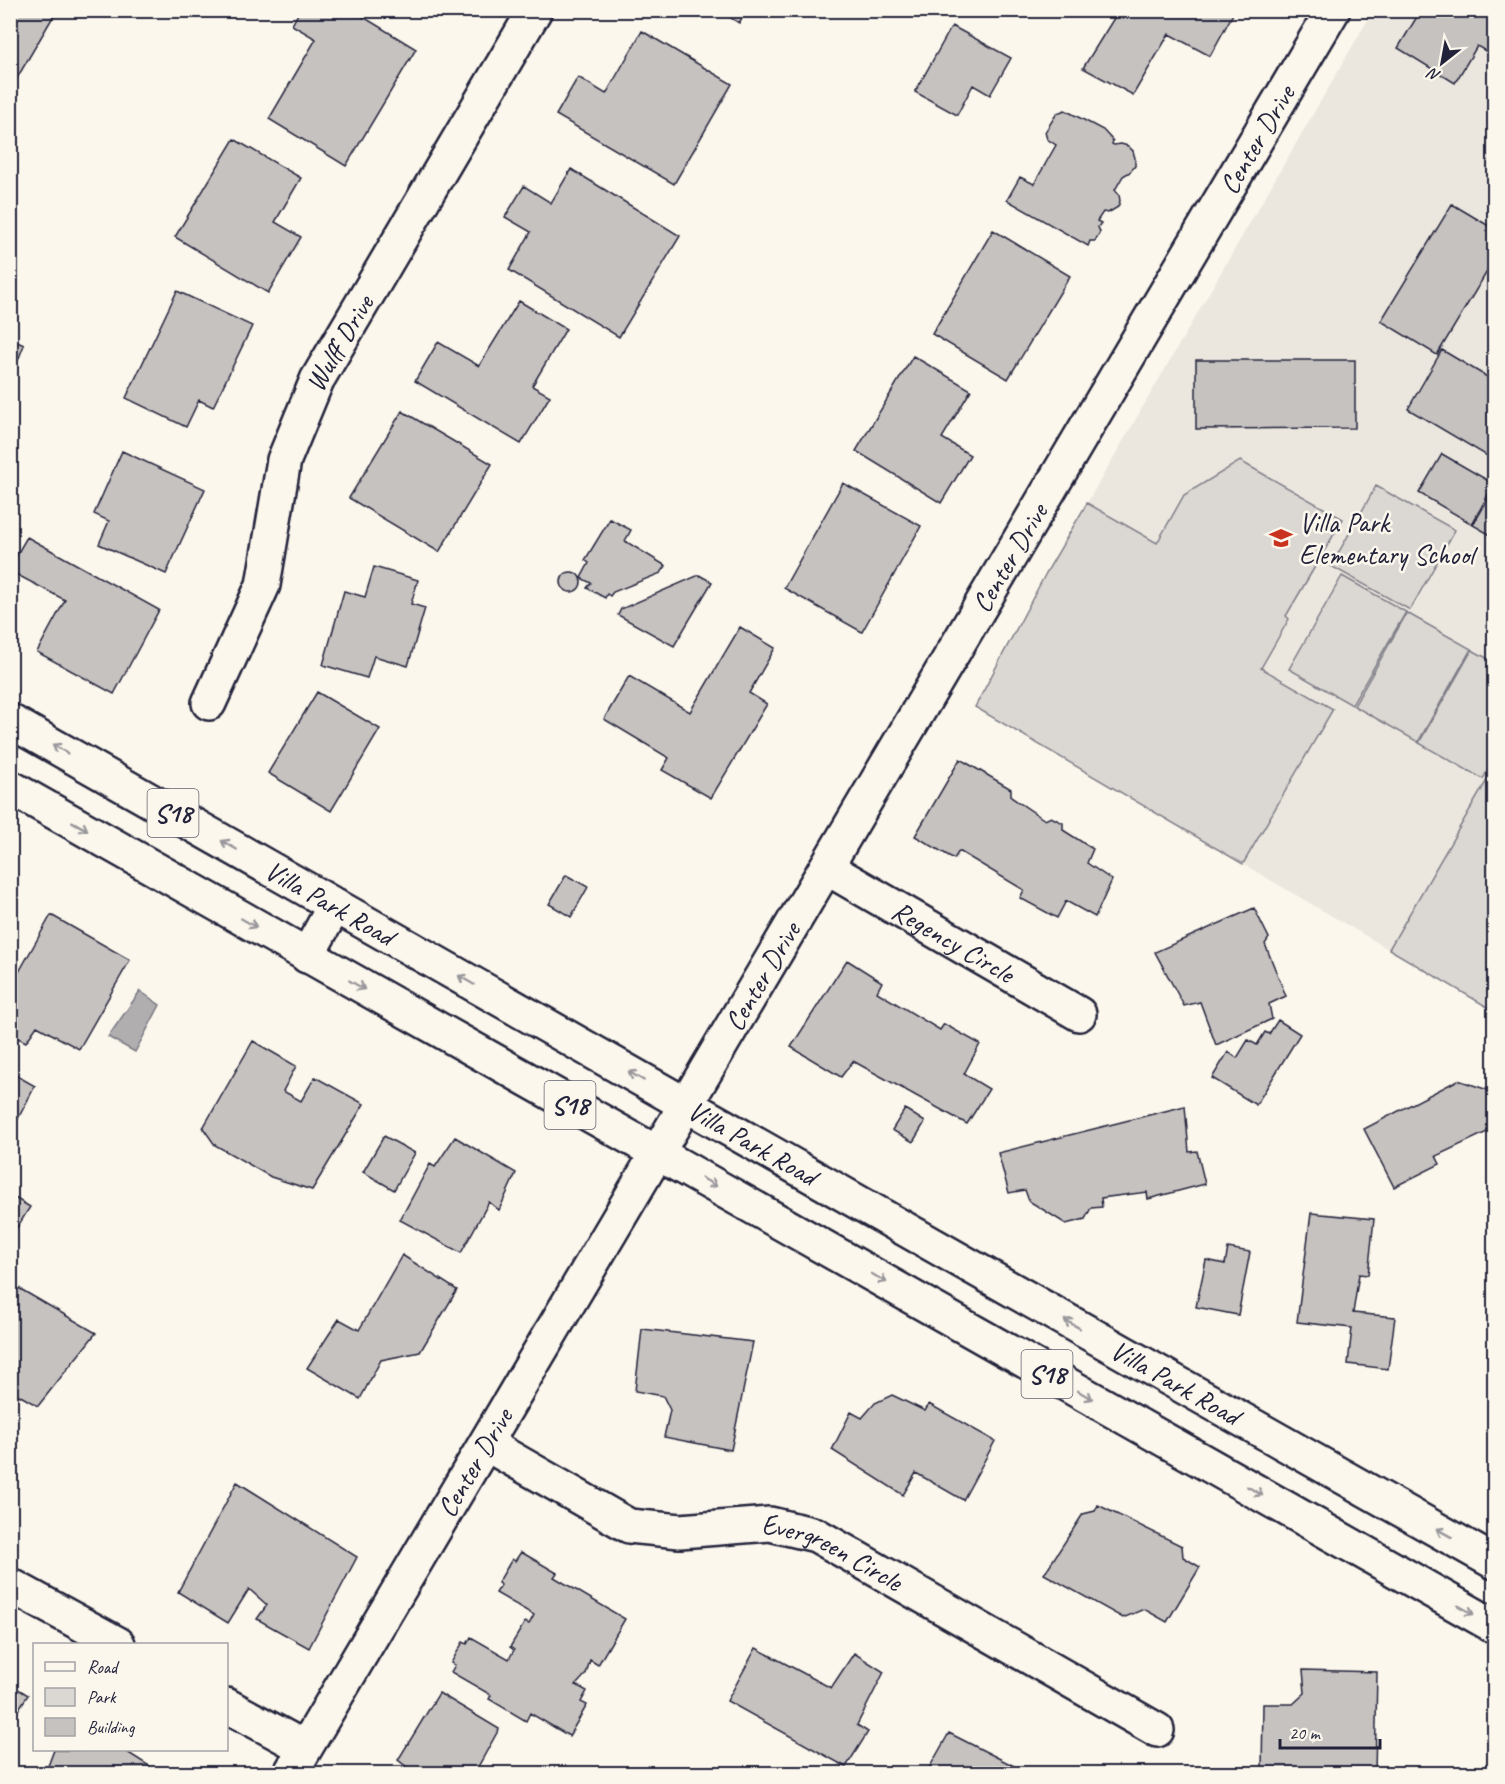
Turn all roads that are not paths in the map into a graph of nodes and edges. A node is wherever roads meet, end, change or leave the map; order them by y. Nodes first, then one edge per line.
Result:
1 (535, 10) edge
2 (1333, 10) edge
3 (209, 703) dead end
4 (10, 721) edge
5 (10, 788) edge
6 (827, 868) junction
7 (335, 905) junction
8 (307, 956) junction
9 (1078, 1014) dead end
10 (686, 1105) junction
11 (658, 1153) junction
12 (486, 1444) junction
13 (1494, 1562) edge
14 (10, 1585) edge
15 (1494, 1626) edge
16 (116, 1643) edge
17 (228, 1707) edge
18 (1157, 1730) dead end
19 (297, 1761) edge

1 - 3 street, Wulff Drive
2 - 6 street, Center Drive
7 -> 4 street, Villa Park Road / S18
5 -> 8 street, Villa Park Road / S18
6 - 9 street, Regency Circle
6 - 10 street, Center Drive
7 - 8 street
10 -> 7 street, Villa Park Road / S18
8 -> 11 street, Villa Park Road / S18
10 - 11 street, Center Drive
13 -> 10 street, Villa Park Road / S18
11 - 12 street, Center Drive
11 -> 15 street, Villa Park Road / S18
12 - 18 street, Evergreen Circle
12 - 19 street, Center Drive
14 - 16 street
17 - 19 street

